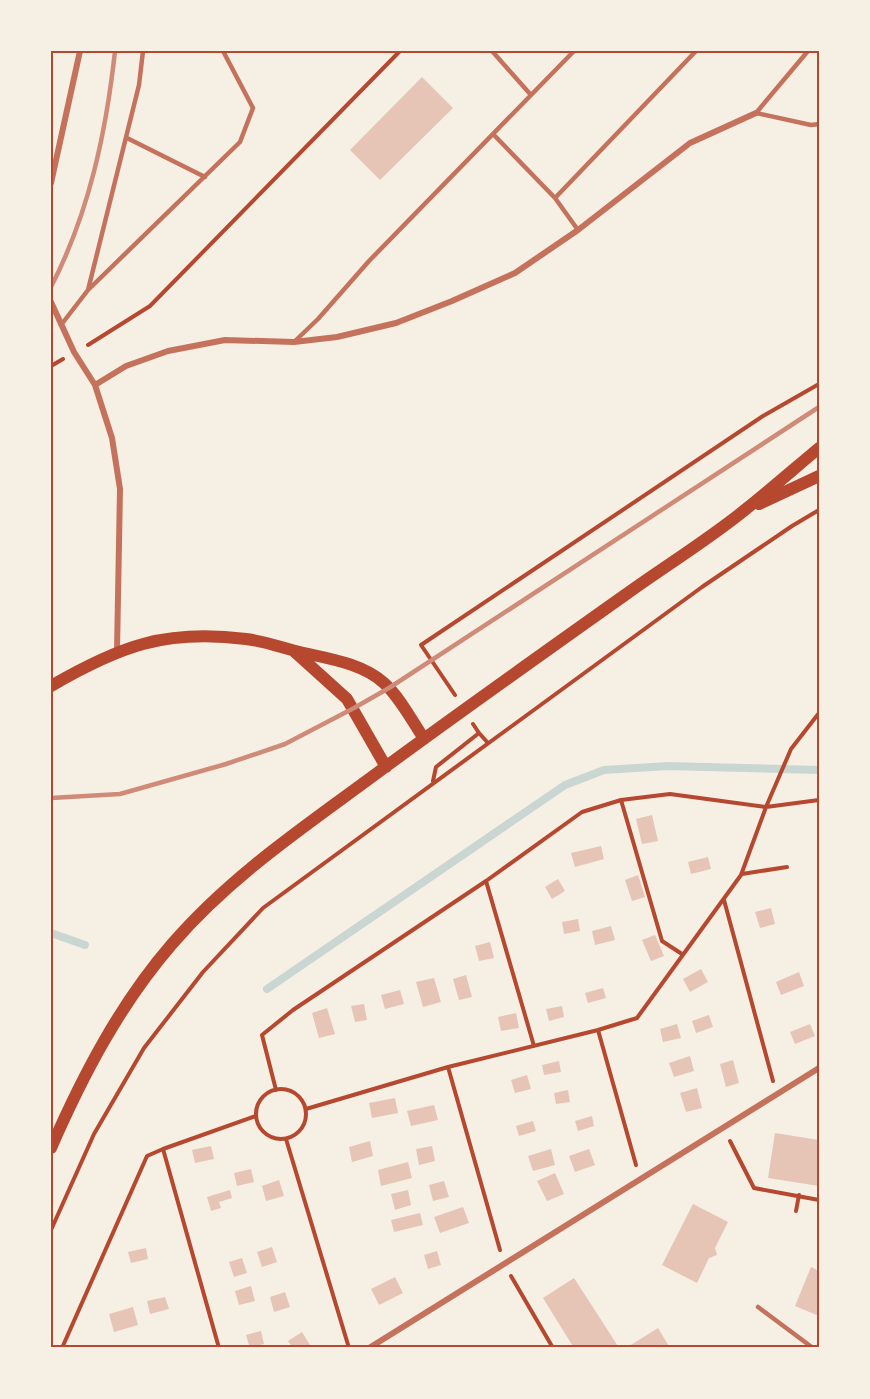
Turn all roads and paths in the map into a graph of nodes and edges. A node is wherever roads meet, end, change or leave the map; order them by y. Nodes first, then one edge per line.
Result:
1 (80, 51) edge
2 (143, 51) edge
3 (223, 51) edge
4 (400, 51) edge
5 (492, 51) edge
6 (574, 51) edge
7 (696, 51) edge
8 (808, 51) edge
9 (531, 95) junction
10 (756, 113) junction
11 (819, 124) edge
12 (493, 134) junction
13 (127, 138) junction
14 (206, 177) junction
15 (51, 183) edge
16 (555, 198) junction
17 (578, 230) junction
18 (88, 290) junction
19 (51, 302) edge
20 (62, 325) junction
21 (294, 342) junction
22 (74, 351) junction
23 (819, 384) edge
24 (95, 385) junction
25 (819, 448) edge
26 (819, 476) edge
27 (744, 510) junction
28 (819, 510) edge
29 (421, 645) dead end
30 (117, 651) junction
31 (294, 651) junction
32 (51, 686) edge
33 (819, 713) edge
34 (479, 733) dead end
35 (424, 739) junction
36 (488, 742) junction
37 (386, 767) junction
38 (621, 800) junction
39 (819, 800) edge
40 (766, 807) junction
41 (787, 867) dead end
42 (741, 874) junction
43 (486, 881) junction
44 (724, 899) junction
45 (682, 954) junction
46 (598, 1030) junction
47 (534, 1046) junction
48 (448, 1067) junction
49 (819, 1068) edge
50 (276, 1089) junction
51 (776, 1094) junction
52 (306, 1108) junction
53 (256, 1116) junction
54 (723, 1127) junction
55 (286, 1139) junction
56 (51, 1148) edge
57 (164, 1149) junction
58 (640, 1179) junction
59 (799, 1195) junction
60 (819, 1200) edge
61 (796, 1211) dead end
62 (51, 1230) edge
63 (504, 1264) junction
64 (758, 1307) dead end
65 (62, 1348) edge
66 (219, 1348) edge
67 (349, 1348) edge
68 (369, 1348) edge
69 (553, 1348) edge
70 (813, 1348) edge

1 - 15 street
2 - 13 lane
3 - 14 lane
4 - 22 path
5 - 9 lane
6 - 9 lane
7 - 16 lane
8 - 10 lane
9 - 12 lane
10 - 11 lane
10 - 17 street
12 - 16 lane
12 - 21 lane
13 - 14 lane
13 - 18 lane
14 - 18 lane
16 - 17 lane
17 - 21 street
18 - 20 lane
19 - 20 street
20 - 22 street
21 - 24 street
22 - 24 street
23 - 29 path
24 - 30 street
25 - 27 main road
26 - 27 main road
27 - 35 main road
28 - 36 path
30 - 31 main road
30 - 32 main road
31 - 35 main road
31 - 37 main road
33 - 40 path
34 - 36 path
35 - 37 main road
36 - 62 path
37 - 56 main road
38 - 40 path
38 - 43 path
38 - 45 path
39 - 40 path
40 - 42 path
41 - 42 path
42 - 44 path
43 - 47 path
43 - 50 path
44 - 45 path
44 - 51 path
45 - 46 path
46 - 47 path
46 - 58 path
47 - 48 path
48 - 52 path
48 - 63 path
49 - 51 street
50 - 52 path
50 - 53 path
51 - 54 street
52 - 55 path
53 - 55 path
53 - 57 path
54 - 58 street
54 - 59 path
55 - 67 path
57 - 65 path
57 - 66 path
58 - 63 street
59 - 60 path
59 - 61 path
63 - 68 street
63 - 69 path
64 - 70 lane

